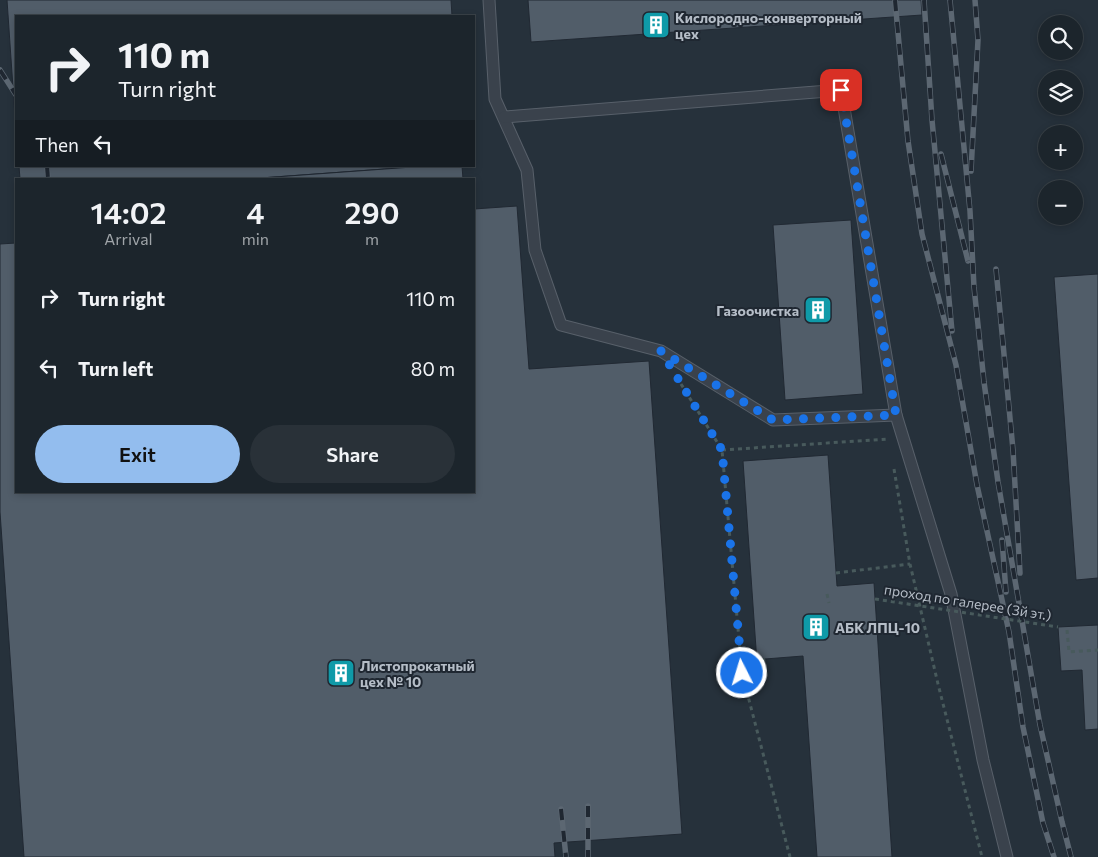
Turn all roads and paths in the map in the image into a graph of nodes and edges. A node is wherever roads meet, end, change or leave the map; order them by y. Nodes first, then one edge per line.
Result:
1 (489, 0) edge
2 (504, 117) junction
3 (676, 376) dead end
4 (896, 415) junction
5 (890, 448) dead end
6 (722, 450) junction
7 (893, 468) dead end
8 (910, 564) junction
9 (836, 573) dead end
10 (827, 594) dead end
11 (875, 599) dead end
12 (829, 603) dead end
13 (1058, 627) dead end
14 (1067, 630) dead end
15 (1098, 650) edge
16 (765, 659) dead end
17 (742, 673) junction
18 (790, 857) edge
19 (982, 857) edge
20 (1008, 857) edge

1 - 2 lane
2 - 4 lane
2 - 4 lane
3 - 6 path
4 - 20 lane
5 - 6 path
6 - 17 path
7 - 8 path
8 - 9 path
8 - 19 path
10 - 12 path
11 - 13 path, проход по галерее (3й эт.), bridge
14 - 15 path
16 - 17 path
17 - 18 path

